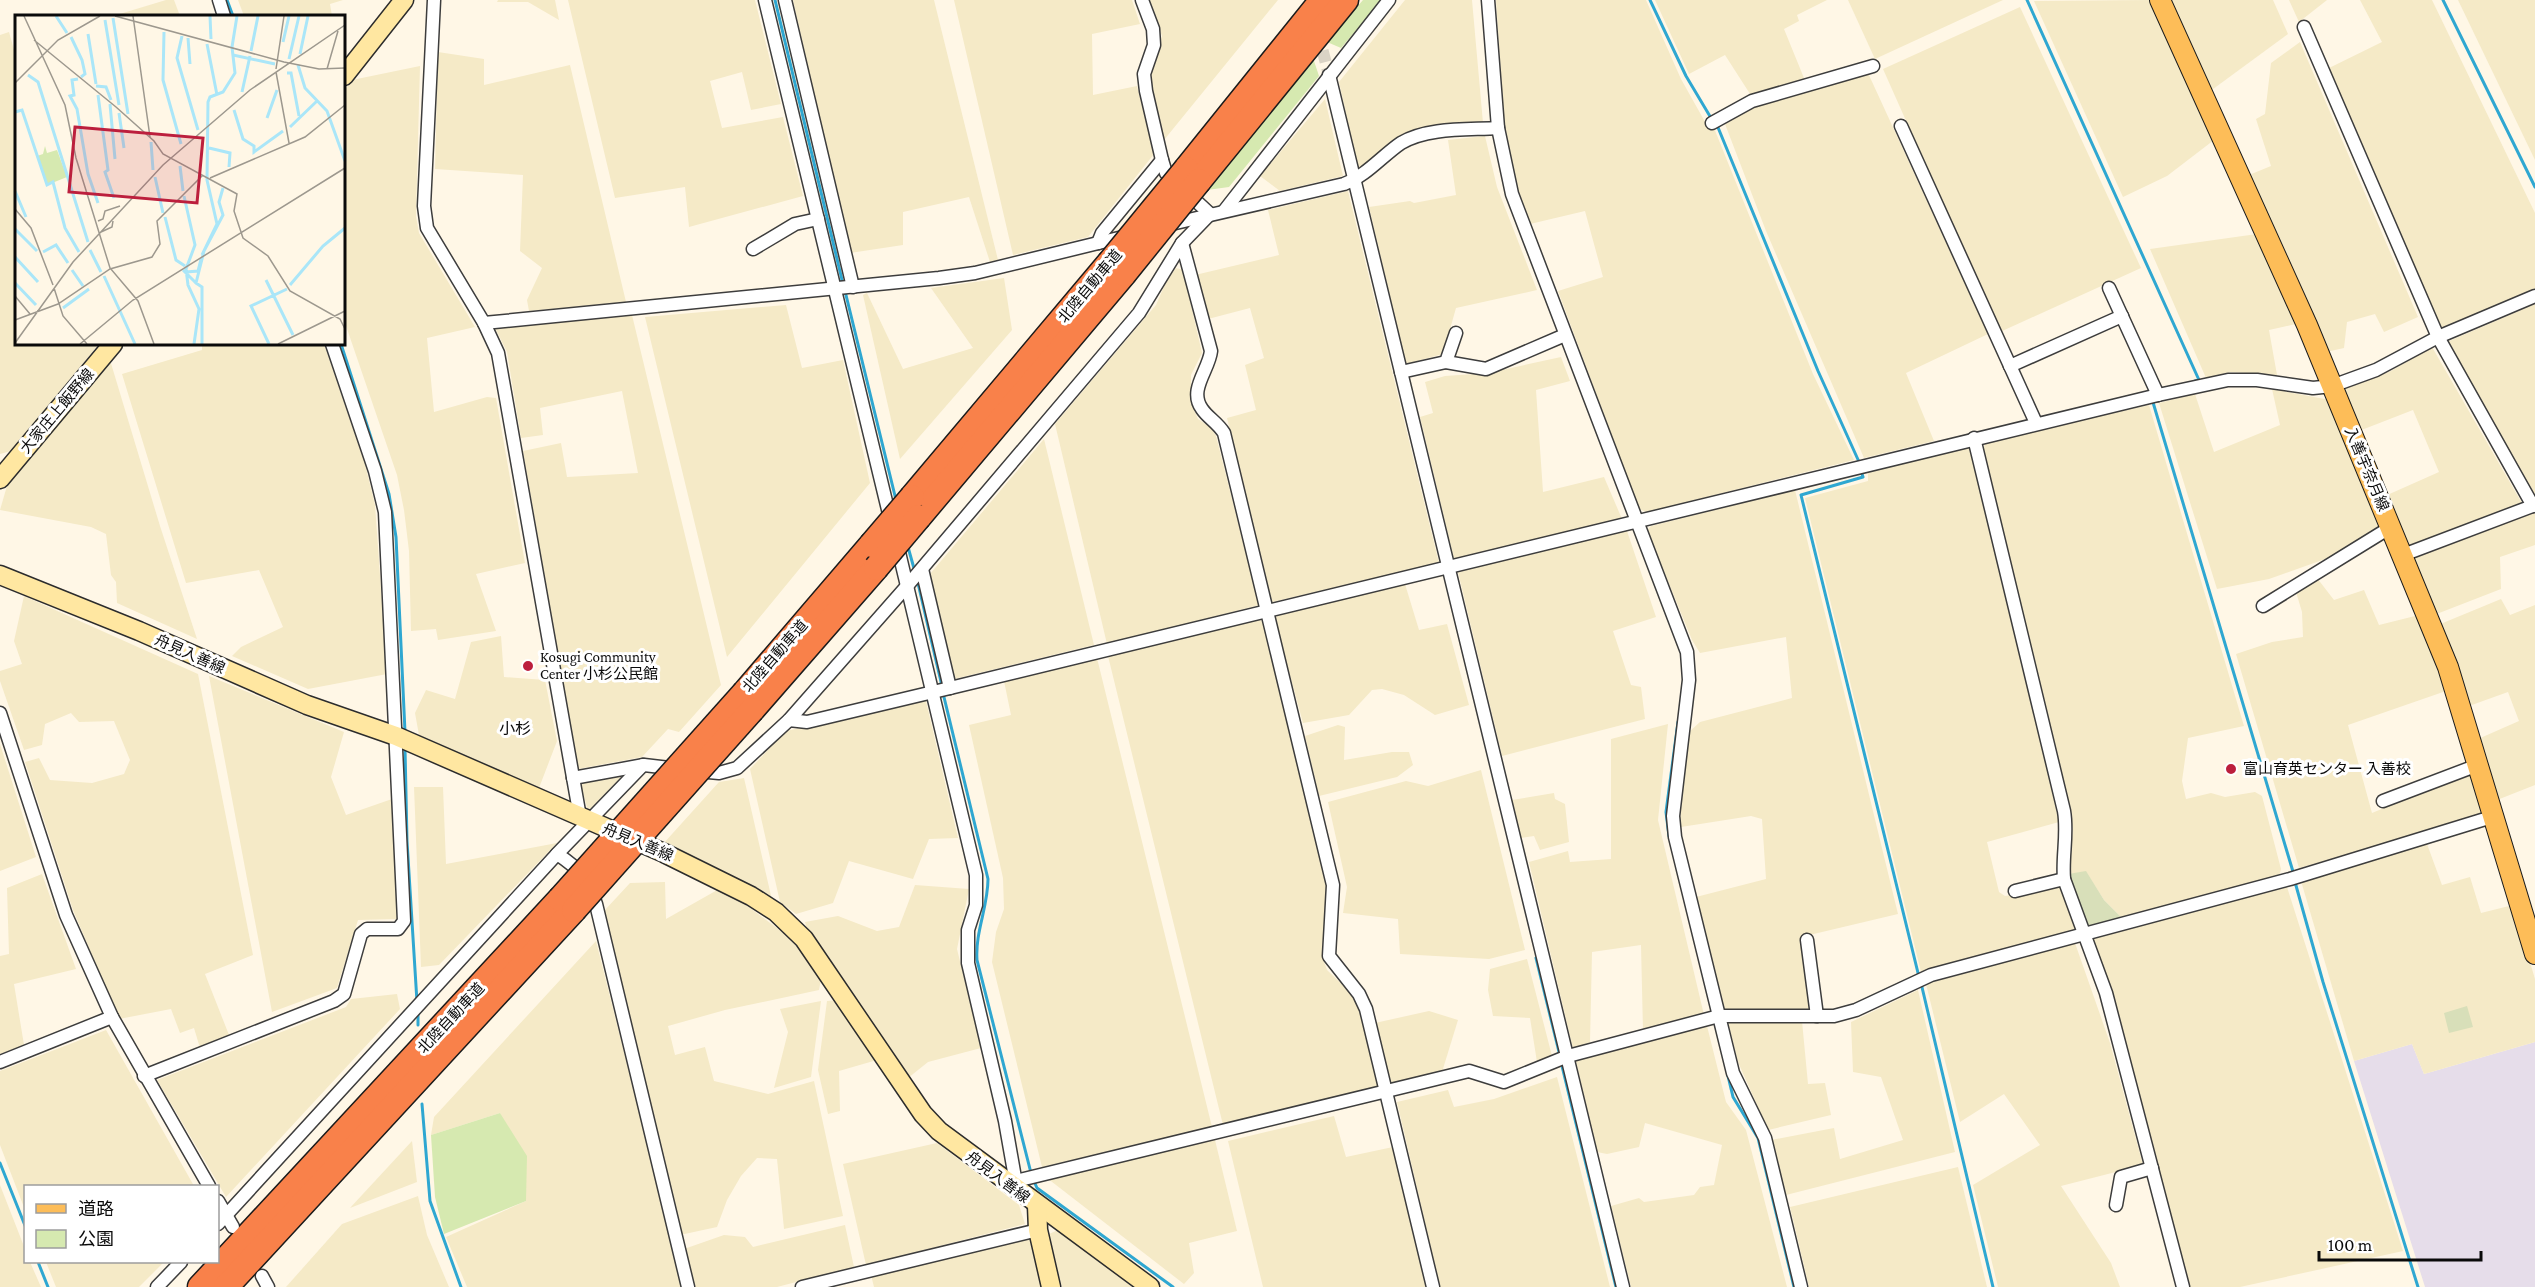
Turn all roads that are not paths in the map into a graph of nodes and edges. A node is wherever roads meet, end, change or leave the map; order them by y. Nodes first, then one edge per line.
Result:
1 (219, 0) edge
2 (404, 0) edge
3 (434, 0) edge
4 (765, 0) edge
5 (785, 0) edge
6 (1142, 0) edge
7 (1322, 0) edge
8 (1346, 0) edge
9 (1389, 0) edge
10 (1488, 0) edge
11 (2160, 0) edge
12 (224, 15) edge
13 (2304, 27) dead end
14 (1873, 66) dead end
15 (345, 75) edge
16 (1329, 75) junction
17 (1712, 123) dead end
18 (1901, 126) dead end
19 (1498, 128) junction
20 (1162, 160) junction
21 (1193, 175) junction
22 (1354, 180) junction
23 (1224, 211) junction
24 (1210, 214) junction
25 (818, 219) junction
26 (1182, 243) junction
27 (753, 249) dead end
28 (1110, 260) junction
29 (853, 287) junction
30 (2109, 288) dead end
31 (835, 290) junction
32 (2535, 297) edge
33 (2122, 316) junction
34 (484, 323) junction
35 (1456, 333) dead end
36 (1565, 335) junction
37 (2438, 337) junction
38 (332, 345) edge
39 (110, 348) edge
40 (1446, 362) junction
41 (2010, 366) junction
42 (1401, 372) junction
43 (2332, 386) junction
44 (2158, 395) junction
45 (2036, 423) junction
46 (1974, 438) junction
47 (0, 478) edge
48 (2534, 506) edge
49 (1635, 522) junction
50 (2391, 527) junction
51 (2403, 555) junction
52 (1450, 567) junction
53 (922, 569) junction
54 (0, 575) edge
55 (908, 586) junction
56 (2263, 606) dead end
57 (1268, 612) junction
58 (950, 688) junction
59 (932, 692) junction
60 (0, 713) edge
61 (789, 720) junction
62 (396, 736) junction
63 (644, 765) junction
64 (2478, 765) junction
65 (573, 778) junction
66 (2383, 801) dead end
67 (2494, 816) junction
68 (584, 819) junction
69 (557, 854) junction
70 (2064, 879) junction
71 (2015, 891) dead end
72 (567, 904) junction
73 (2085, 934) junction
74 (1807, 940) dead end
75 (2533, 941) edge
76 (1719, 1016) junction
77 (1817, 1016) junction
78 (112, 1017) junction
79 (1568, 1056) junction
80 (0, 1062) edge
81 (144, 1076) junction
82 (1386, 1092) junction
83 (2152, 1168) junction
84 (208, 1185) edge
85 (1017, 1186) junction
86 (2116, 1205) dead end
87 (1037, 1206) junction
88 (222, 1219) edge
89 (233, 1227) dead end
90 (1038, 1230) junction
91 (180, 1263) edge
92 (157, 1287) edge
93 (200, 1287) edge
94 (226, 1287) edge
95 (688, 1287) edge
96 (802, 1287) edge
97 (1051, 1287) edge
98 (1150, 1287) edge
99 (1433, 1287) edge
100 (1623, 1287) edge
101 (1801, 1287) edge
102 (2182, 1287) edge

1 - 12 street
2 - 15 main road
3 - 34 street
4 - 25 street
5 - 29 street
6 - 20 street
7 - 21 highway, 北陸自動車道
8 - 21 highway, 北陸自動車道
9 - 16 street
10 - 19 street
11 - 43 main road, 入善宇奈月線
13 - 37 street
14 - 17 street
16 - 22 street
16 - 23 street
18 - 41 street
19 - 22 street
19 - 36 street
20 - 24 street
20 - 28 street
21 - 28 highway, 北陸自動車道, bridge
22 - 23 street
22 - 42 street
23 - 24 street
24 - 26 street
24 - 28 street
25 - 27 street
25 - 31 street
26 - 53 street
26 - 57 street
28 - 29 street
28 - 72 highway, 北陸自動車道, bridge
29 - 31 street
30 - 33 street
31 - 34 street
31 - 55 street
32 - 37 street
33 - 41 street
33 - 44 street
34 - 65 street
35 - 40 street
36 - 40 street
36 - 49 street
37 - 43 street
37 - 48 street
38 - 62 street
39 - 47 main road, 大家庄上飯野線
40 - 42 street
41 - 45 street
42 - 52 street
43 - 44 street
43 - 50 main road, 入善宇奈月線
44 - 45 street
45 - 46 street
46 - 49 street
46 - 70 street
48 - 51 street
49 - 52 street
49 - 76 street
50 - 51 main road, 入善宇奈月線
50 - 56 street
51 - 64 main road, 入善宇奈月線
52 - 57 street
52 - 79 street
53 - 55 street
53 - 58 street
54 - 62 main road, 舟見入善線
55 - 59 street
55 - 61 street
57 - 58 street
57 - 82 street
58 - 59 street
59 - 61 street
59 - 85 street
60 - 78 street
61 - 63 street
62 - 68 main road, 舟見入善線
62 - 81 street
63 - 65 street
63 - 68 street
64 - 66 street
64 - 67 main road, 入善宇奈月線
65 - 68 street
67 - 73 street
67 - 75 main road, 入善宇奈月線
68 - 69 street
68 - 85 main road, 舟見入善線
69 - 88 street
69 - 95 street
70 - 71 street
70 - 73 street
72 - 93 highway, 北陸自動車道
72 - 94 highway, 北陸自動車道
73 - 77 street
73 - 83 street
74 - 77 street
76 - 77 street
76 - 79 street
76 - 101 street
78 - 80 street
78 - 81 street
79 - 82 street
79 - 100 street
81 - 84 street
82 - 85 street
82 - 99 street
83 - 86 street
83 - 102 street
85 - 87 main road, 舟見入善線
87 - 90 main road
87 - 98 main road, 舟見入善線
88 - 89 street
90 - 96 street
90 - 97 main road
91 - 92 street

